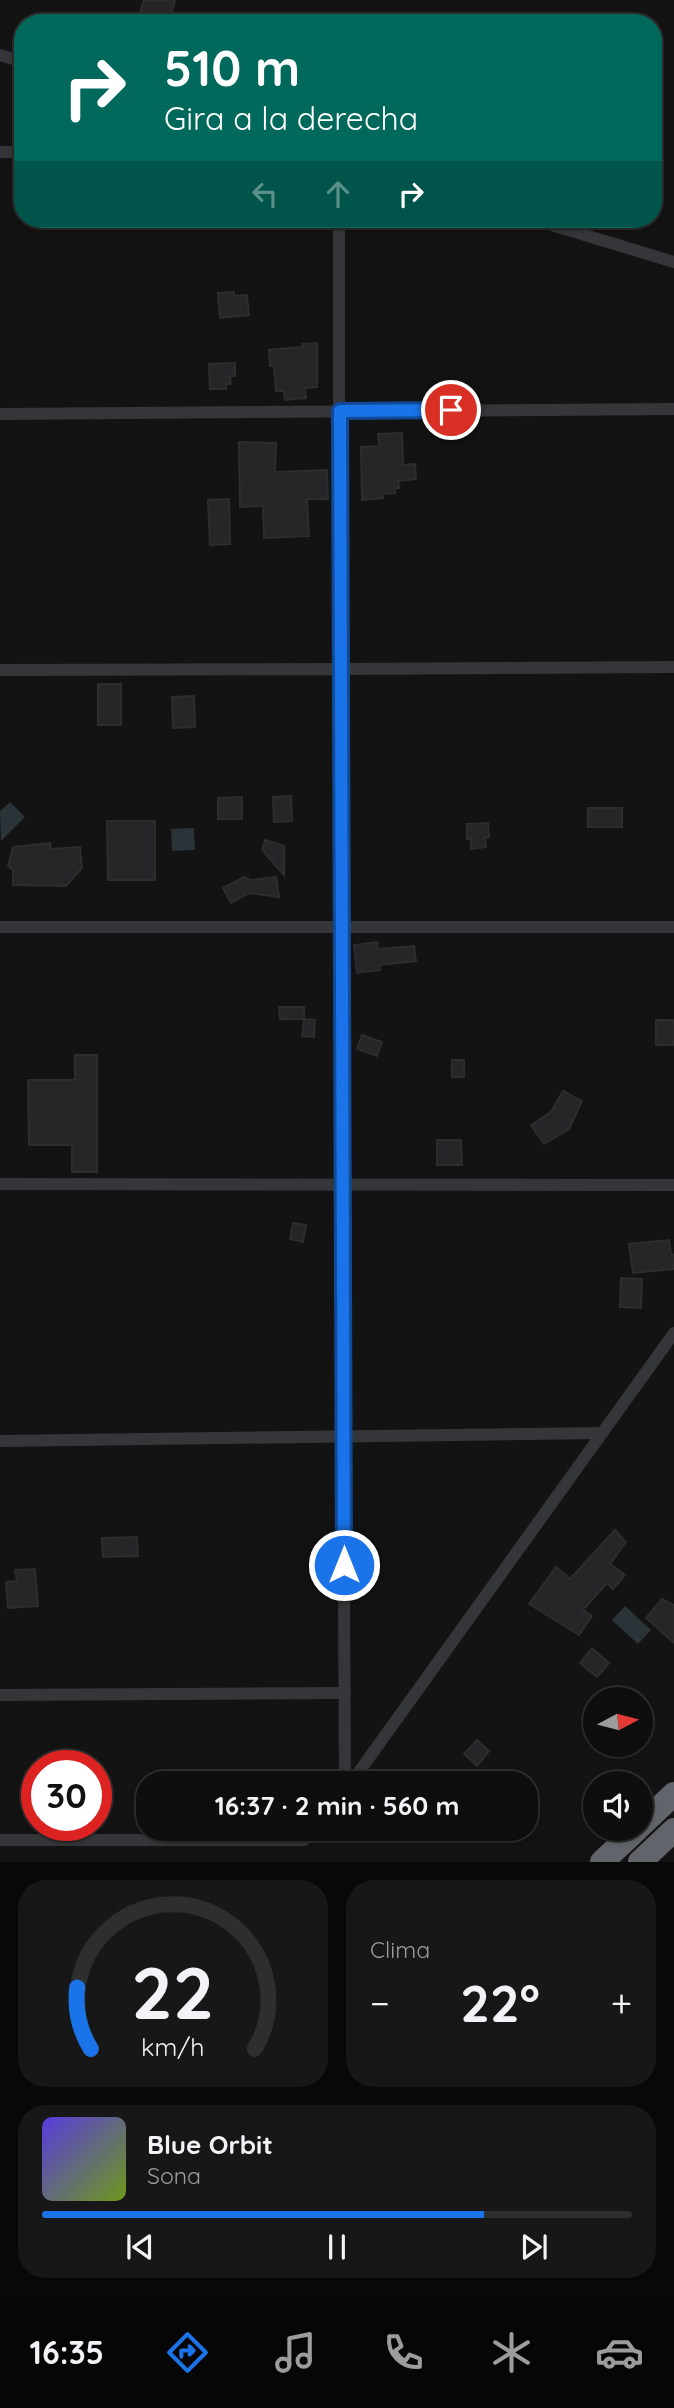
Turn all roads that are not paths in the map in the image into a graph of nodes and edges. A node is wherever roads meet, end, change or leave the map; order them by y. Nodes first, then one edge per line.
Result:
1 (339, 228) edge
2 (562, 228) edge
3 (674, 262) edge
4 (674, 409) edge
5 (340, 411) junction
6 (0, 414) edge
7 (674, 667) edge
8 (339, 669) junction
9 (0, 670) edge
10 (0, 927) edge
11 (674, 927) edge
12 (341, 928) junction
13 (0, 1184) edge
14 (342, 1184) junction
15 (674, 1185) edge
16 (674, 1333) edge
17 (602, 1433) junction
18 (344, 1438) junction
19 (0, 1441) edge
20 (345, 1693) junction
21 (0, 1695) edge
22 (345, 1771) edge
23 (360, 1771) edge
24 (674, 1794) edge
25 (653, 1814) edge
26 (674, 1830) edge
27 (0, 1840) edge
28 (136, 1840) edge
29 (624, 1841) edge
30 (602, 1862) edge
31 (640, 1862) edge

1 - 5 street
2 - 3 street
4 - 5 street
5 - 6 street
5 - 8 street
7 - 8 street
8 - 9 street
8 - 12 street
10 - 12 street
11 - 12 street
12 - 14 street
13 - 14 street
14 - 15 street
14 - 18 street
16 - 17 street
17 - 18 street
17 - 23 street
18 - 19 street
18 - 20 street
20 - 21 street
20 - 22 street
24 - 25 highway
26 - 31 highway
27 - 28 street
29 - 30 highway

